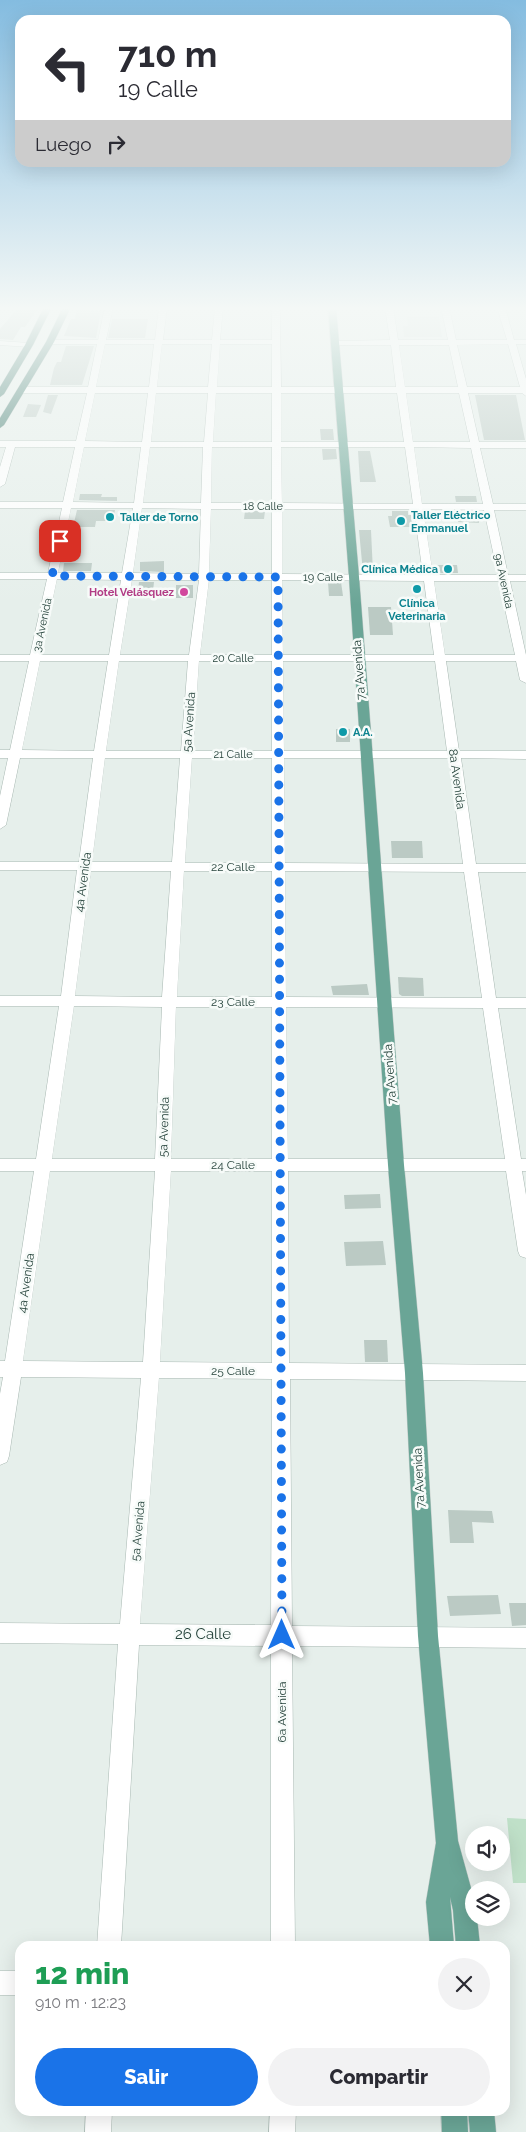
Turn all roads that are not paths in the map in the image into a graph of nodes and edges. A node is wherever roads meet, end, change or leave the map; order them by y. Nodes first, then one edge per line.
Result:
1 (12, 406) edge
2 (88, 406) edge
3 (149, 406) edge
4 (212, 406) edge
5 (277, 406) edge
6 (339, 406) edge
7 (403, 406) edge
8 (466, 406) edge
9 (0, 425) edge
10 (0, 444) edge
11 (11, 444) junction
12 (80, 444) junction
13 (144, 444) junction
14 (208, 445) junction
15 (277, 445) junction
16 (342, 445) junction
17 (409, 446) junction
18 (474, 446) junction
19 (526, 446) edge
20 (0, 484) edge
21 (0, 505) edge
22 (67, 505) junction
23 (138, 506) junction
24 (206, 506) junction
25 (277, 506) junction
26 (488, 506) junction
27 (526, 506) edge
28 (347, 507) junction
29 (417, 507) junction
30 (0, 576) edge
31 (52, 576) junction
32 (126, 576) junction
33 (204, 577) junction
34 (278, 577) junction
35 (354, 577) junction
36 (428, 578) junction
37 (504, 578) junction
38 (526, 578) edge
39 (0, 658) edge
40 (35, 658) junction
41 (114, 658) junction
42 (194, 658) junction
43 (278, 658) junction
44 (358, 658) junction
45 (440, 658) junction
46 (524, 658) edge
47 (526, 680) edge
48 (0, 754) edge
49 (15, 754) junction
50 (99, 754) junction
51 (186, 754) junction
52 (278, 754) junction
53 (365, 754) junction
54 (454, 754) junction
55 (526, 754) edge
56 (0, 825) edge
57 (0, 866) edge
58 (85, 866) junction
59 (178, 867) junction
60 (279, 867) junction
61 (375, 867) junction
62 (470, 868) junction
63 (526, 868) edge
64 (0, 1001) edge
65 (67, 1002) junction
66 (169, 1002) junction
67 (279, 1002) junction
68 (385, 1003) junction
69 (490, 1003) junction
70 (526, 1003) edge
71 (0, 1165) edge
72 (41, 1165) junction
73 (163, 1165) junction
74 (280, 1165) junction
75 (396, 1165) junction
76 (520, 1165) edge
77 (526, 1251) edge
78 (7, 1370) edge
79 (151, 1371) junction
80 (281, 1372) junction
81 (414, 1373) junction
82 (526, 1373) edge
83 (0, 1456) edge
84 (0, 1633) edge
85 (129, 1634) junction
86 (282, 1635) junction
87 (428, 1636) junction
88 (526, 1638) edge
89 (447, 1841) junction
90 (109, 1941) edge
91 (283, 1941) edge
92 (442, 1941) edge
93 (468, 1941) edge
94 (0, 1983) edge
95 (15, 1983) edge
96 (99, 2116) edge
97 (283, 2116) edge
98 (454, 2116) edge
99 (481, 2116) edge
100 (98, 2132) edge
101 (282, 2132) edge
102 (455, 2132) edge
103 (483, 2132) edge

1 - 9 highway
2 - 12 street, 3a Avenida
3 - 13 street, 4a Avenida
4 - 14 street, 5a Avenida
5 - 15 street, 6a Avenida
6 - 16 main road, 7a Avenida
7 - 17 street, 8a Avenida
8 - 18 street, 9a Avenida
10 - 11 street
11 - 12 street
11 - 20 street
12 - 13 street
12 - 22 street, 3a Avenida
13 - 14 street
13 - 23 street, 4a Avenida
14 - 15 street
14 - 24 street, 5a Avenida
15 - 16 street
15 - 25 street, 6a Avenida
16 - 17 street
16 - 28 main road, 7a Avenida
17 - 18 street
17 - 29 street, 8a Avenida
18 - 19 street
18 - 26 street, 9a Avenida
21 - 22 street, 18 Calle
22 - 23 street, 18 Calle
22 - 31 street, 3a Avenida
23 - 24 street, 18 Calle
23 - 32 street, 4a Avenida
24 - 25 street, 18 Calle
24 - 33 street, 5a Avenida
25 - 28 street, 18 Calle
25 - 34 street, 6a Avenida
26 - 27 street, 18 Calle
26 - 29 street, 18 Calle
26 - 37 street, 9a Avenida
28 - 29 street, 18 Calle
28 - 35 main road, 7a Avenida
29 - 36 street, 8a Avenida
30 - 31 street, 19 Calle
31 - 32 street, 19 Calle
31 - 40 street, 3a Avenida
32 - 33 street, 19 Calle
32 - 41 street, 4a Avenida
33 - 34 street, 19 Calle
33 - 42 street, 5a Avenida
34 - 35 street, 19 Calle
34 - 43 street, 6a Avenida
35 - 36 street, 19 Calle
35 - 44 main road, 7a Avenida
36 - 37 street, 19 Calle
36 - 45 street, 8a Avenida
37 - 38 street, 19 Calle
37 - 46 street, 9a Avenida
39 - 40 street, 20 Calle
40 - 41 street, 20 Calle
40 - 49 street, 3a Avenida
41 - 42 street, 20 Calle
41 - 50 street, 4a Avenida
42 - 43 street, 20 Calle
42 - 51 street, 5a Avenida
43 - 44 street, 20 Calle
43 - 52 street, 6a Avenida
44 - 45 street, 20 Calle
44 - 53 main road, 7a Avenida
45 - 46 street, 20 Calle
45 - 54 street, 8a Avenida
46 - 47 street, 9a Avenida
48 - 49 street, 21 Calle
49 - 50 street, 21 Calle
49 - 56 street, 3a Avenida
50 - 51 street, 21 Calle
50 - 58 street, 4a Avenida
51 - 52 street, 21 Calle
51 - 59 street, 5a Avenida
52 - 53 street, 21 Calle
52 - 60 street, 6a Avenida
53 - 54 street, 21 Calle
53 - 61 main road, 7a Avenida
54 - 55 street, 21 Calle
54 - 62 street, 8a Avenida
57 - 58 street, 22 Calle
58 - 59 street, 22 Calle
58 - 65 street, 4a Avenida
59 - 60 street, 22 Calle
59 - 66 street, 5a Avenida
60 - 61 street, 22 Calle
60 - 67 street, 6a Avenida
61 - 62 street, 22 Calle
61 - 68 main road, 7a Avenida
62 - 63 street, 22 Calle
62 - 69 street, 8a Avenida
64 - 65 street, 23 Calle
65 - 66 street, 23 Calle
65 - 72 street, 4a Avenida
66 - 67 street, 23 Calle
66 - 73 street, 5a Avenida
67 - 68 street, 23 Calle
67 - 74 street, 6a Avenida
68 - 69 street, 23 Calle
68 - 75 main road, 7a Avenida
69 - 70 street, 23 Calle
69 - 76 street, 8a Avenida
71 - 72 street, 24 Calle
72 - 73 street, 24 Calle
72 - 78 street, 4a Avenida
73 - 74 street, 24 Calle
73 - 79 street, 5a Avenida
74 - 75 street, 24 Calle
74 - 80 street, 6a Avenida
75 - 76 street, 24 Calle
75 - 81 main road, 7a Avenida
76 - 77 street, 8a Avenida
78 - 79 street, 25 Calle
78 - 83 street, 4a Avenida
79 - 80 street, 25 Calle
79 - 85 street, 5a Avenida
80 - 81 street, 25 Calle
80 - 86 street, 6a Avenida
81 - 82 street, 25 Calle
81 - 87 main road, 7a Avenida
84 - 85 street, 26 Calle
85 - 86 street, 26 Calle
85 - 90 street, 5a Avenida
86 - 87 street, 26 Calle
86 - 91 street, 6a Avenida
87 - 88 street, 26 Calle
87 - 89 main road, 7a Avenida
89 - 92 main road, 7a Avenida
89 - 93 main road, 7a Avenida
94 - 95 street
96 - 100 street
97 - 101 street
98 - 102 main road
99 - 103 main road

